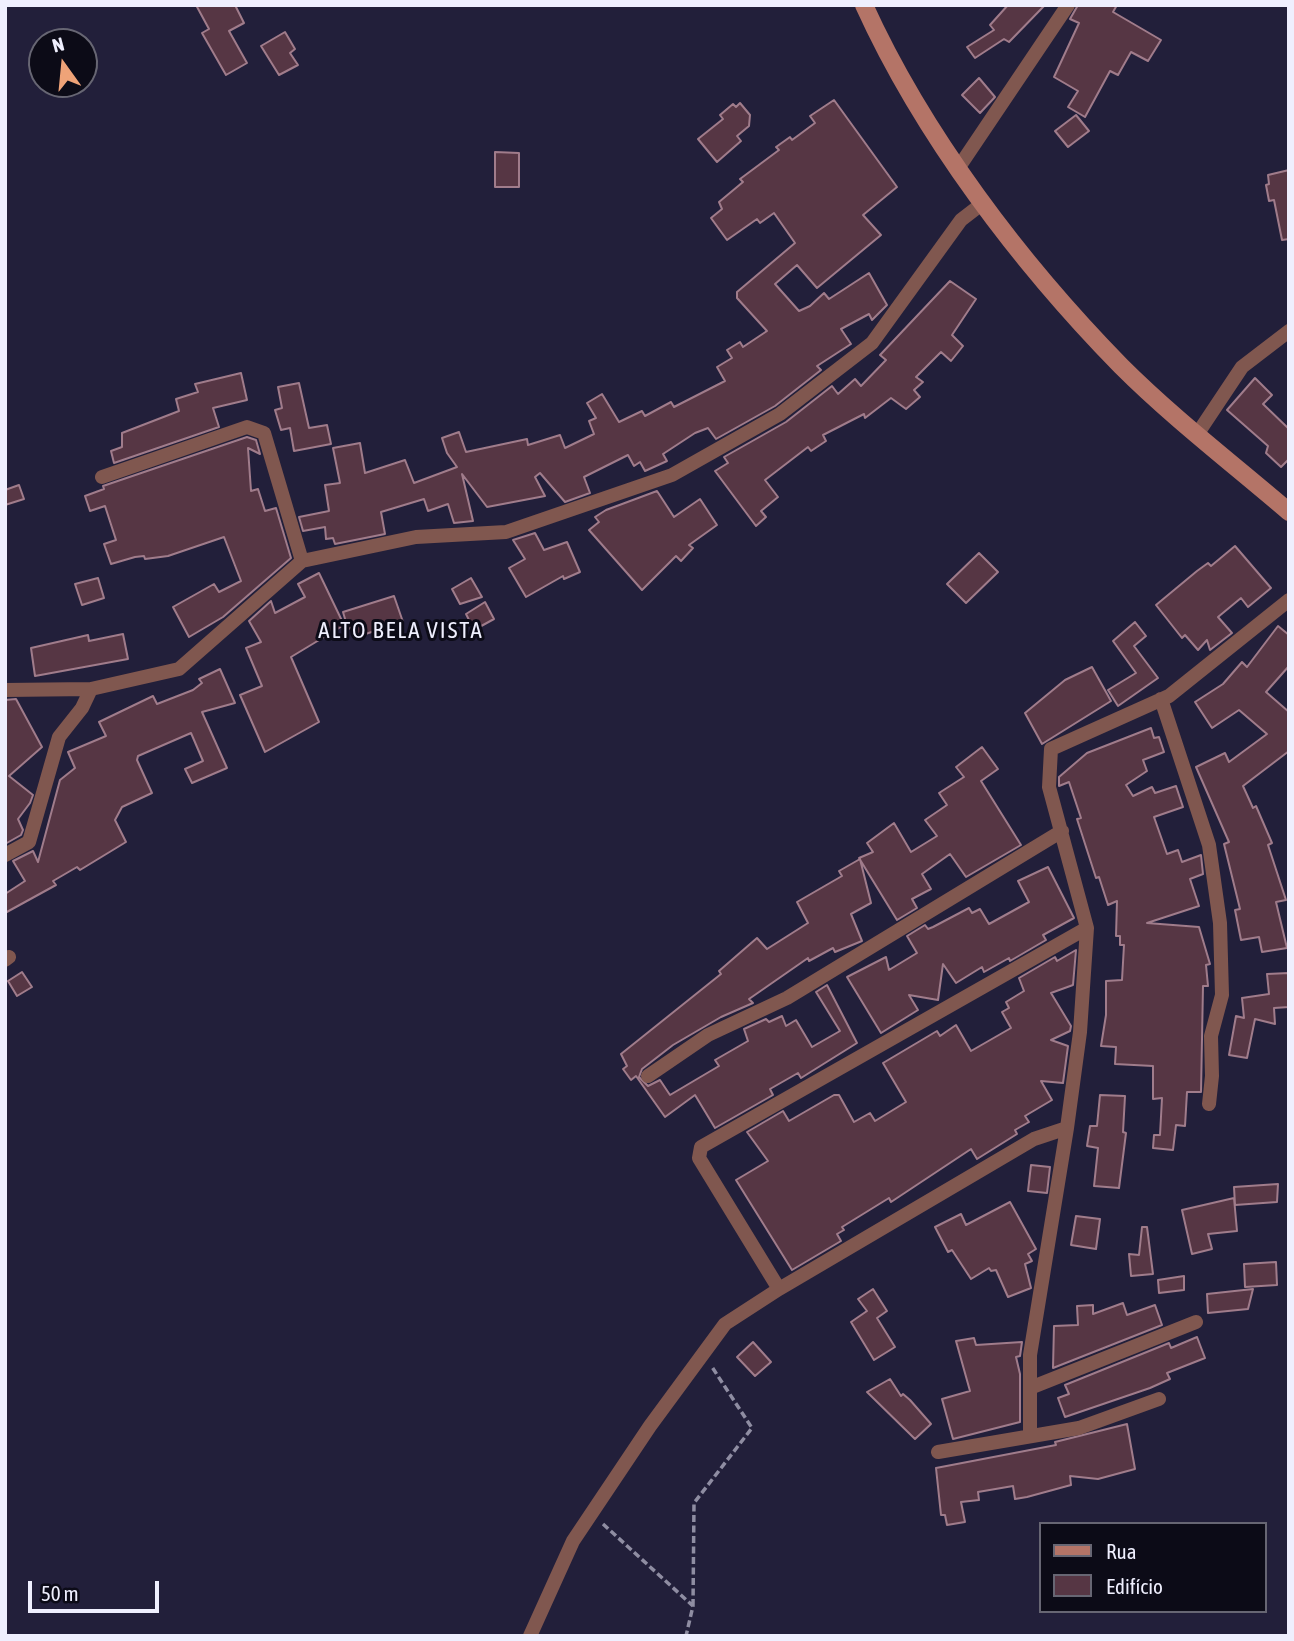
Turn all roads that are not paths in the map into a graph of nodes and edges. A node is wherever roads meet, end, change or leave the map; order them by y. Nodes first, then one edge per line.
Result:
1 (864, 5) edge
2 (1068, 5) edge
3 (959, 167) junction
4 (983, 203) junction
5 (1289, 331) edge
6 (1198, 433) junction
7 (102, 477) dead end
8 (1289, 512) edge
9 (302, 561) junction
10 (1289, 600) edge
11 (90, 689) junction
12 (5, 690) edge
13 (1161, 699) junction
14 (1062, 831) junction
15 (5, 855) edge
16 (1087, 928) junction
17 (648, 1076) dead end
18 (1209, 1104) dead end
19 (1067, 1128) junction
20 (779, 1289) junction
21 (1196, 1322) dead end
22 (1030, 1388) junction
23 (1159, 1399) dead end
24 (1030, 1436) junction
25 (938, 1452) dead end
26 (530, 1636) edge

1 - 3 main road
2 - 3 street
3 - 4 main road
4 - 6 main road
4 - 9 street
5 - 6 street
6 - 8 main road
7 - 9 street
9 - 11 street
10 - 13 street
11 - 12 street
11 - 15 street
13 - 14 street
13 - 18 street
14 - 16 street
14 - 17 street
16 - 19 street
16 - 20 street
19 - 20 street
19 - 22 street
20 - 26 street
21 - 22 street
22 - 24 street
23 - 24 street
24 - 25 street

